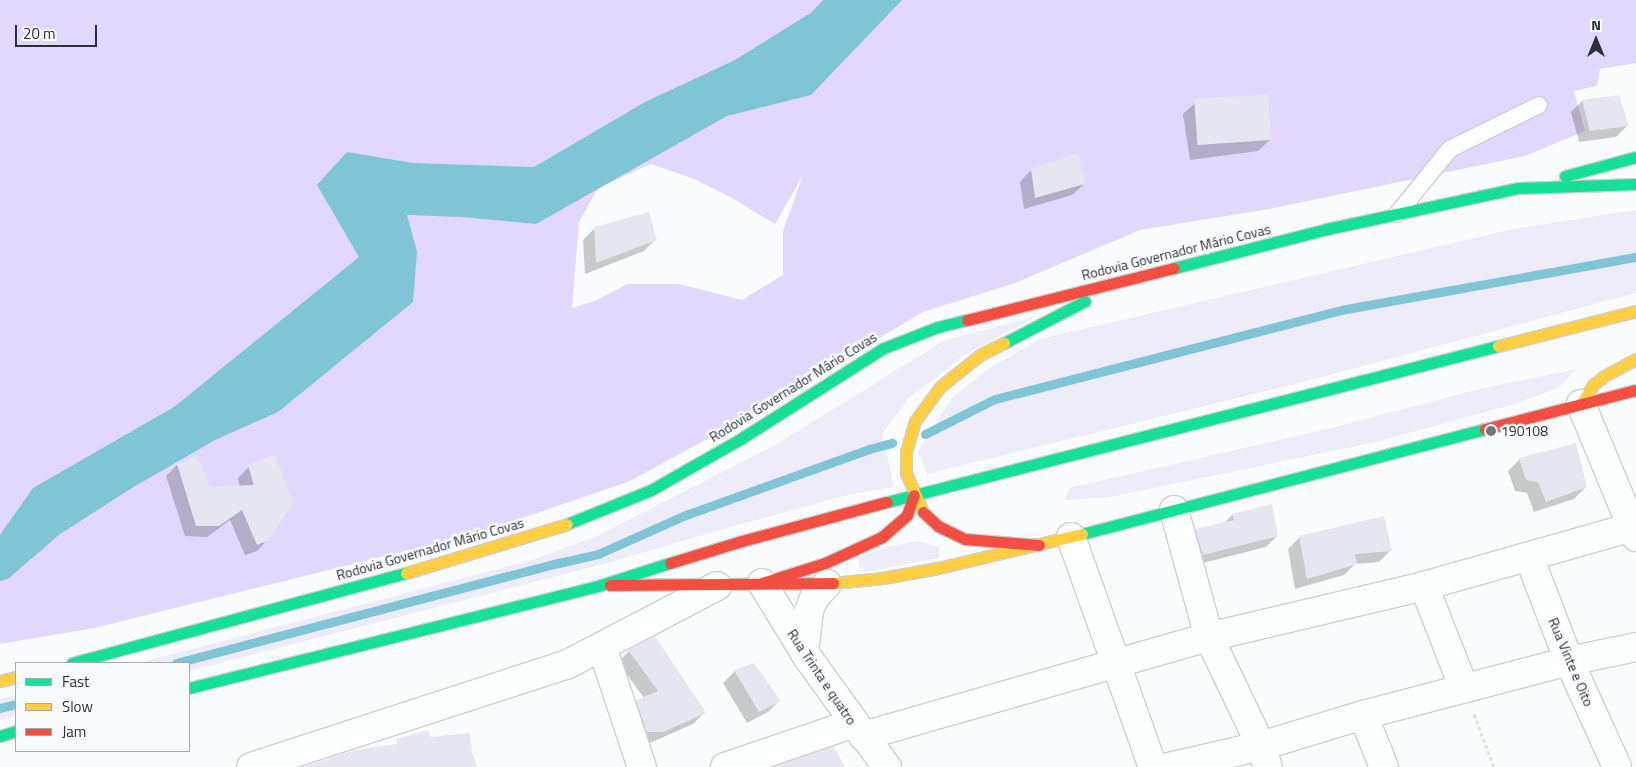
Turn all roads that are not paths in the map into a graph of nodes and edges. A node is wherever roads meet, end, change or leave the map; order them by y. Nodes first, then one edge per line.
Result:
1 (1539, 105) dead end
2 (1636, 157) edge
3 (1636, 184) edge
4 (1519, 188) junction
5 (1397, 214) junction
6 (1126, 280) junction
7 (1636, 311) edge
8 (1636, 360) edge
9 (1636, 390) edge
10 (1581, 404) junction
11 (914, 495) junction
12 (1174, 510) junction
13 (1635, 530) edge
14 (1072, 536) junction
15 (1039, 545) junction
16 (1529, 557) junction
17 (762, 583) junction
18 (827, 584) junction
19 (601, 585) junction
20 (718, 586) junction
21 (1424, 586) junction
22 (1209, 637) junction
23 (602, 647) junction
24 (1636, 647) edge
25 (804, 652) junction
26 (1569, 661) junction
27 (76, 662) edge
28 (1117, 663) junction
29 (15, 678) edge
30 (0, 681) edge
31 (190, 688) edge
32 (1464, 688) junction
33 (1363, 715) junction
34 (858, 729) junction
35 (15, 731) edge
36 (0, 736) edge
37 (1265, 756) edge
38 (1622, 759) edge
39 (251, 767) edge
40 (642, 767) edge
41 (725, 767) edge
42 (887, 767) edge
43 (1153, 767) edge
44 (1169, 767) edge
45 (1384, 767) edge

1 - 5 lane
2 - 4 main road
3 - 4 main road, Rodovia Governador Mário Covas
4 - 5 main road, Rodovia Governador Mário Covas
5 - 6 main road, Rodovia Governador Mário Covas
6 - 11 main road
6 - 27 main road, Rodovia Governador Mário Covas
7 - 11 main road
8 - 10 main road
9 - 10 main road
10 - 12 main road
10 - 13 street
11 - 15 main road
11 - 17 main road
11 - 19 main road
12 - 14 main road
12 - 22 street
13 - 16 street
14 - 15 main road
14 - 28 street
15 - 18 main road
16 - 21 street
16 - 26 street, Rua Vinte e Oito
17 - 18 main road
17 - 20 main road
17 - 25 street, Rua Trinta e quatro
18 - 25 street
19 - 20 main road
19 - 31 main road
20 - 23 street
21 - 22 street
21 - 32 street
22 - 28 street
22 - 37 street
23 - 39 street
23 - 40 street
24 - 26 street
25 - 34 street, Rua Trinta e quatro
26 - 32 street
26 - 38 street, Rua Vinte e Oito
28 - 34 street
28 - 43 street
29 - 30 main road
32 - 33 street
33 - 37 street
33 - 45 street
34 - 41 street
34 - 42 street, Rua Trinta e quatro
35 - 36 main road
37 - 44 street

